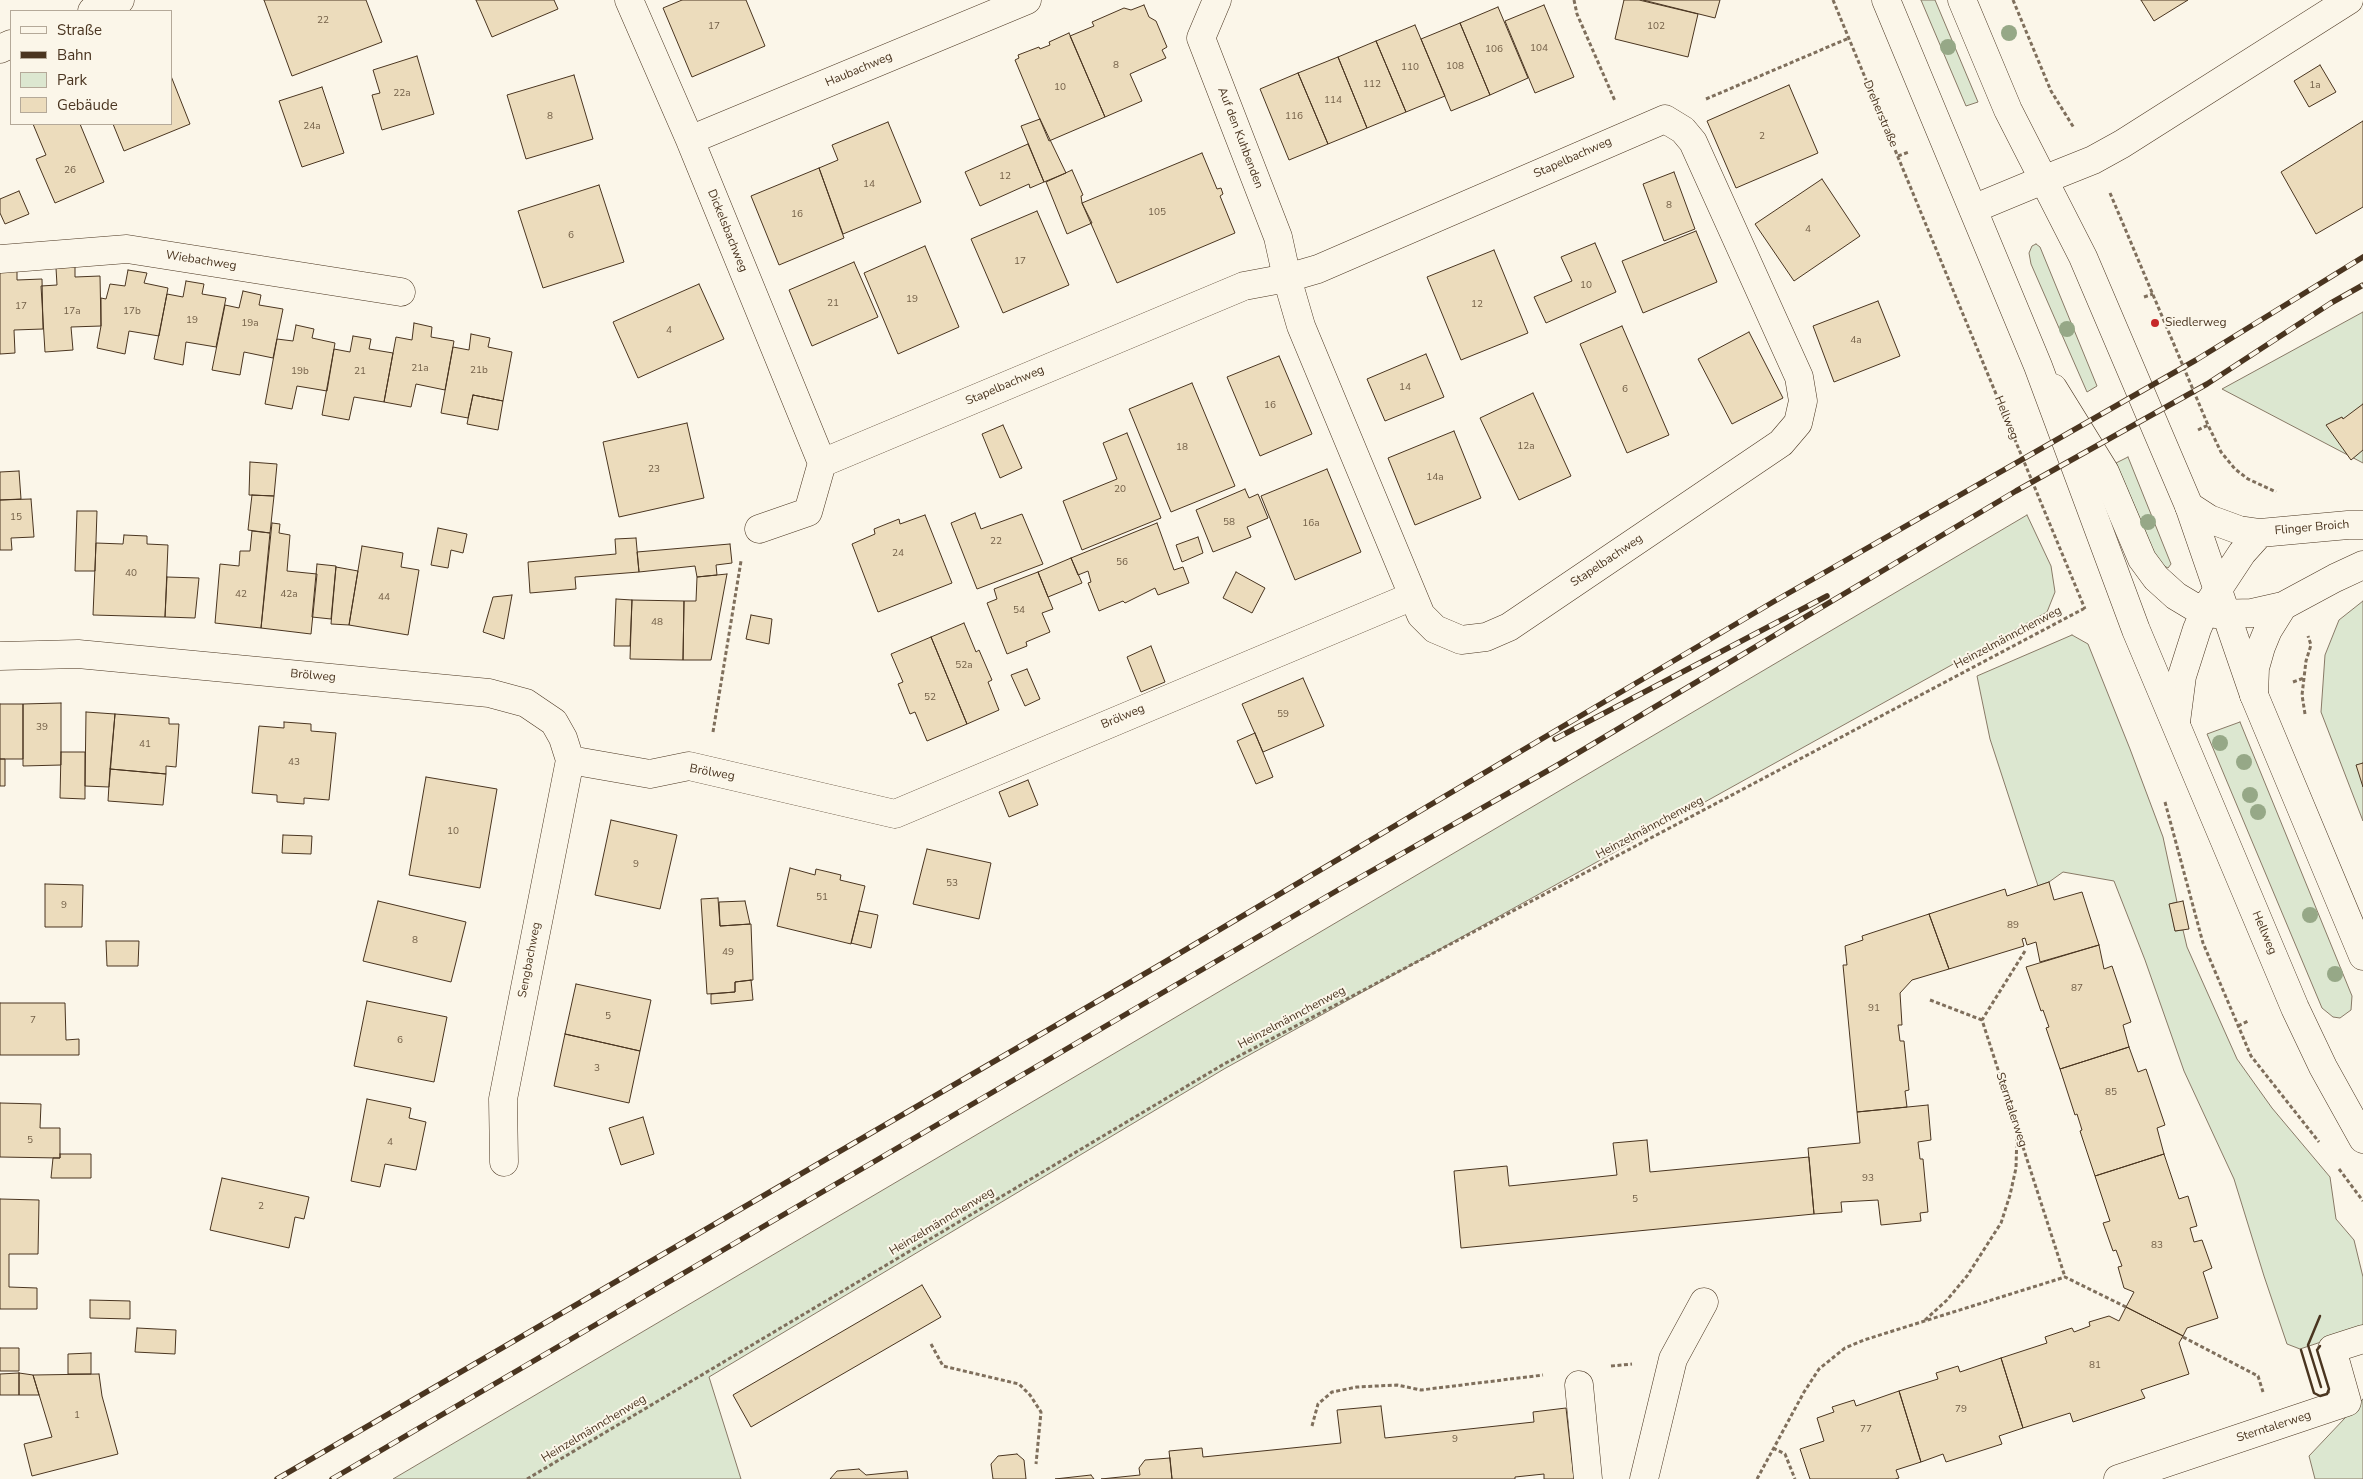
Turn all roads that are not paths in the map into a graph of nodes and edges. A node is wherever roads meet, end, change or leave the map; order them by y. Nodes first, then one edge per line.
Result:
1 (120, 0) edge
2 (629, 0) edge
3 (1027, 0) edge
4 (1217, 0) edge
5 (1886, 0) edge
6 (1962, 0) edge
7 (2349, 0) edge
8 (95, 10) edge
9 (690, 140) junction
10 (2043, 180) junction
11 (1973, 209) junction
12 (0, 259) edge
13 (1287, 278) junction
14 (401, 292) dead end
15 (2038, 366) junction
16 (822, 463) junction
17 (2189, 506) junction
18 (2363, 525) edge
19 (759, 529) road end
20 (2260, 533) junction
21 (2363, 565) edge
22 (1413, 596) junction
23 (2216, 605) junction
24 (2284, 606) junction
25 (0, 656) edge
26 (2254, 695) junction
27 (2176, 722) junction
28 (570, 760) junction
29 (2363, 956) edge
30 (2363, 1139) edge
31 (504, 1162) dead end
32 (1704, 1302) dead end
33 (2363, 1339) edge
34 (1579, 1385) dead end
35 (1588, 1479) edge
36 (1644, 1479) edge
37 (2118, 1479) edge

1 - 8 street
2 - 9 street, Dickelsbachweg
3 - 9 street, Haubachweg
4 - 13 street, Auf den Kuhbenden
5 - 11 street
6 - 10 street
7 - 10 street
9 - 16 street, Dickelsbachweg
10 - 11 street
10 - 17 street
11 - 15 street, Hellweg
12 - 14 street, Wiebachweg
13 - 16 street, Stapelbachweg
13 - 22 street, Stapelbachweg
13 - 22 street, Stapelbachweg
15 - 23 street, Hellweg
15 - 27 street, Hellweg
16 - 19 street
17 - 20 street
17 - 23 street
18 - 20 street, Flinger Broich
20 - 23 street
21 - 24 street
22 - 28 street, Brölweg
23 - 24 street
23 - 26 street
23 - 27 street
24 - 26 street
25 - 28 street, Brölweg
26 - 29 street
27 - 30 street, Hellweg
28 - 31 street, Sengbachweg
32 - 36 street
33 - 37 street, Sterntalerweg
34 - 35 street

